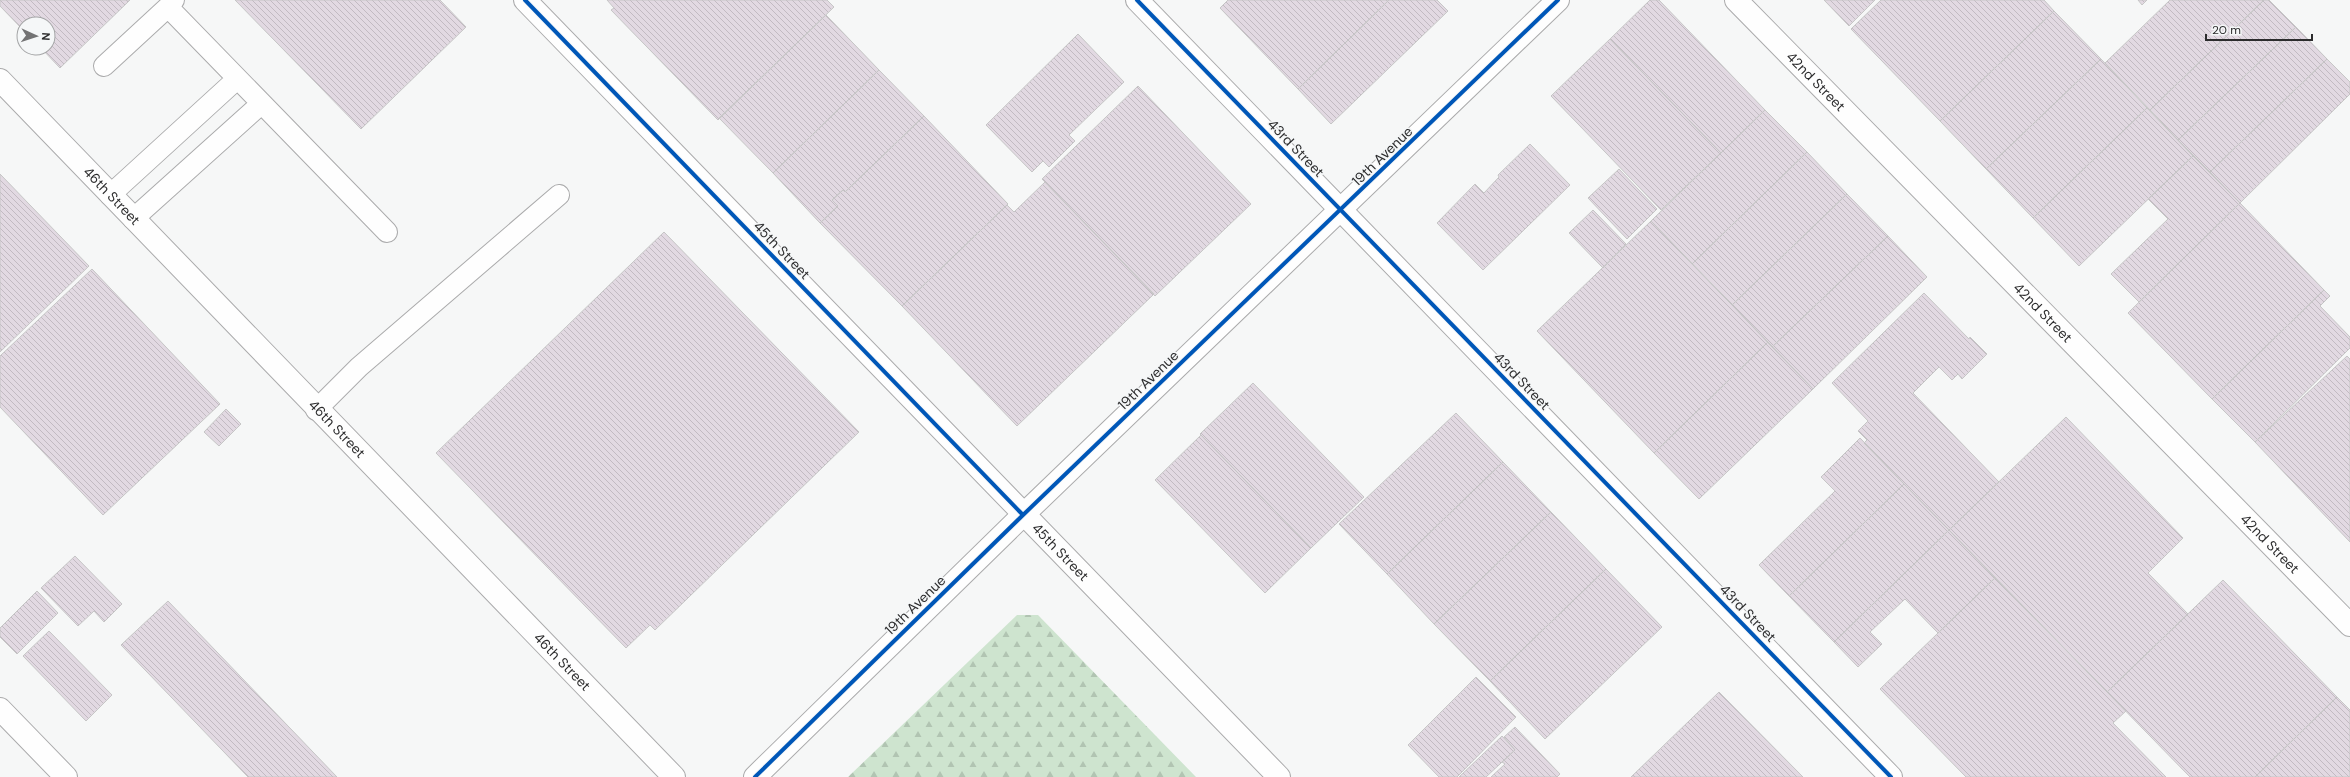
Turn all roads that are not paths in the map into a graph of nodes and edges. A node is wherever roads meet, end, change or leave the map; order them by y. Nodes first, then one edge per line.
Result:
1 (525, 0) edge
2 (1137, 0) edge
3 (1558, 0) edge
4 (1736, 0) edge
5 (171, 3) edge
6 (104, 66) dead end
7 (237, 79) junction
8 (0, 80) edge
9 (261, 104) junction
10 (110, 195) junction
11 (559, 195) dead end
12 (1341, 210) junction
13 (133, 219) junction
14 (387, 232) dead end
15 (316, 410) junction
16 (1023, 515) junction
17 (2350, 625) edge
18 (0, 709) edge
19 (66, 777) edge
20 (674, 777) edge
21 (755, 777) edge
22 (1279, 777) edge
23 (1891, 777) edge

1 - 16 street, 45th Street
2 - 12 street, 43rd Street
3 - 12 street, 19th Avenue
4 - 17 street, 42nd Street
5 - 6 lane
5 - 7 lane
7 - 9 lane
7 - 10 lane
8 - 10 street, 46th Street
9 - 13 lane
9 - 14 lane
10 - 13 street, 46th Street
11 - 15 lane
12 - 16 street, 19th Avenue
12 - 23 street, 43rd Street
13 - 15 street, 46th Street
15 - 20 street, 46th Street
16 - 21 street, 19th Avenue
16 - 22 street, 45th Street
18 - 19 street

